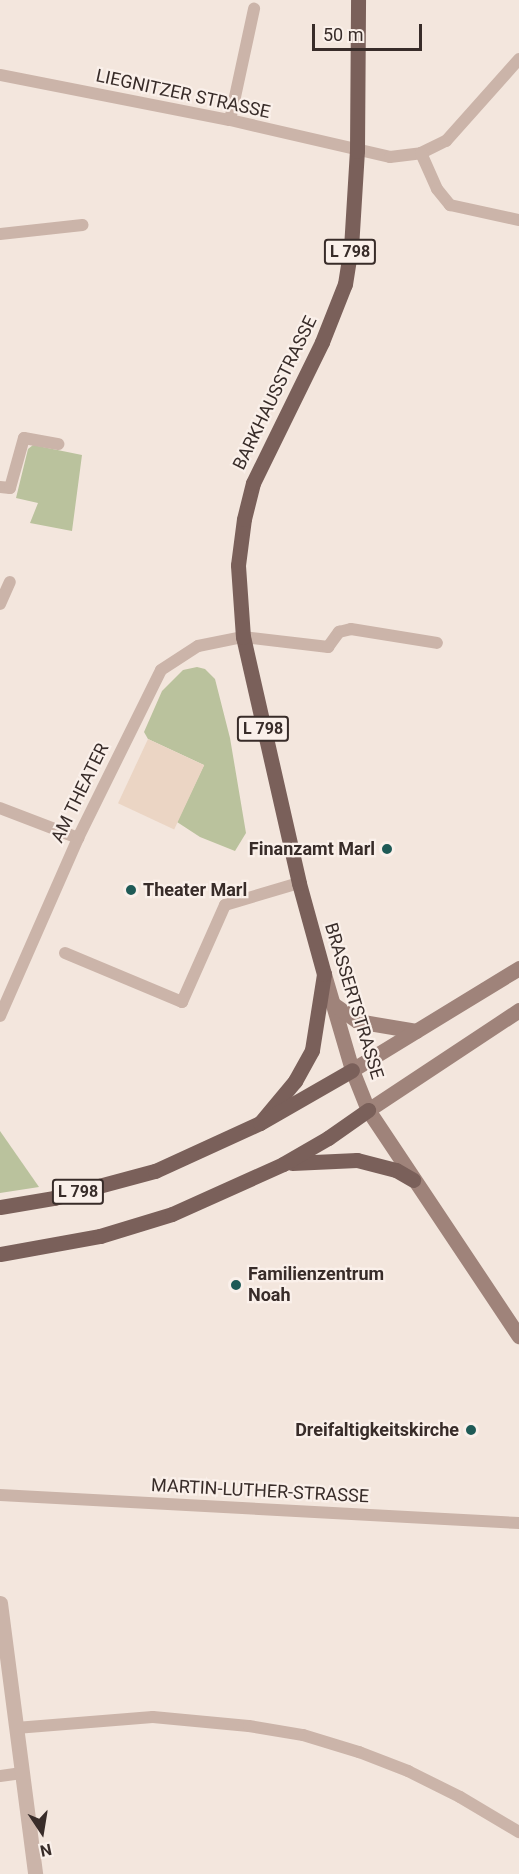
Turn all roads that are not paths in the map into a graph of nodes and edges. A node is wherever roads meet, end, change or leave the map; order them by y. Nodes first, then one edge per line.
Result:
1 (358, 0) edge
2 (254, 9) dead end
3 (519, 59) edge
4 (0, 75) edge
5 (230, 120) junction
6 (357, 152) junction
7 (421, 153) junction
8 (519, 220) edge
9 (83, 225) dead end
10 (0, 234) edge
11 (58, 444) dead end
12 (0, 487) edge
13 (10, 582) dead end
14 (0, 604) edge
15 (243, 637) junction
16 (437, 643) dead end
17 (0, 808) edge
18 (78, 838) junction
19 (299, 883) junction
20 (65, 953) dead end
21 (519, 968) edge
22 (324, 974) junction
23 (333, 1004) junction
24 (519, 1010) edge
25 (0, 1016) edge
26 (416, 1031) junction
27 (352, 1070) junction
28 (368, 1110) junction
29 (260, 1123) junction
30 (283, 1164) junction
31 (413, 1179) junction
32 (0, 1208) edge
33 (0, 1254) edge
34 (519, 1335) edge
35 (0, 1495) edge
36 (519, 1523) edge
37 (0, 1603) edge
38 (16, 1728) junction
39 (22, 1773) junction
40 (0, 1776) edge
41 (519, 1832) edge
42 (35, 1874) edge

1 - 6 main road, BARKHAUSSTRASSE / L 798
2 - 5 street
3 - 7 street, LIEGNITZER STRASSE
4 - 5 street, LIEGNITZER STRASSE
5 - 6 street, LIEGNITZER STRASSE
6 - 7 street, LIEGNITZER STRASSE
6 - 15 main road, BARKHAUSSTRASSE / L 798
7 - 8 street
9 - 10 street
11 - 12 street
13 - 14 street
15 - 16 street
15 - 18 street, AM THEATER
15 - 19 main road, BRASSERTSTRASSE / L 798
17 - 18 street
18 - 25 street, AM THEATER
19 - 20 street
19 - 22 main road, BRASSERTSTRASSE / L 798
21 - 26 main road
22 - 23 main road, BRASSERTSTRASSE / L 798
22 - 29 main road, L 798
23 - 26 main road
23 - 27 main road, BRASSERTSTRASSE / L 798
24 - 28 main road
26 - 27 main road
27 - 28 main road, BRASSERTSTRASSE / L 798
27 - 29 main road, L 798
28 - 30 main road
28 - 31 main road, BRASSERTSTRASSE
29 - 32 main road, L 798
30 - 31 main road
30 - 33 main road
31 - 34 main road, BRASSERTSTRASSE
35 - 36 street, MARTIN-LUTHER-STRASSE
37 - 38 street
38 - 39 street
38 - 41 street
39 - 40 street
39 - 42 street

